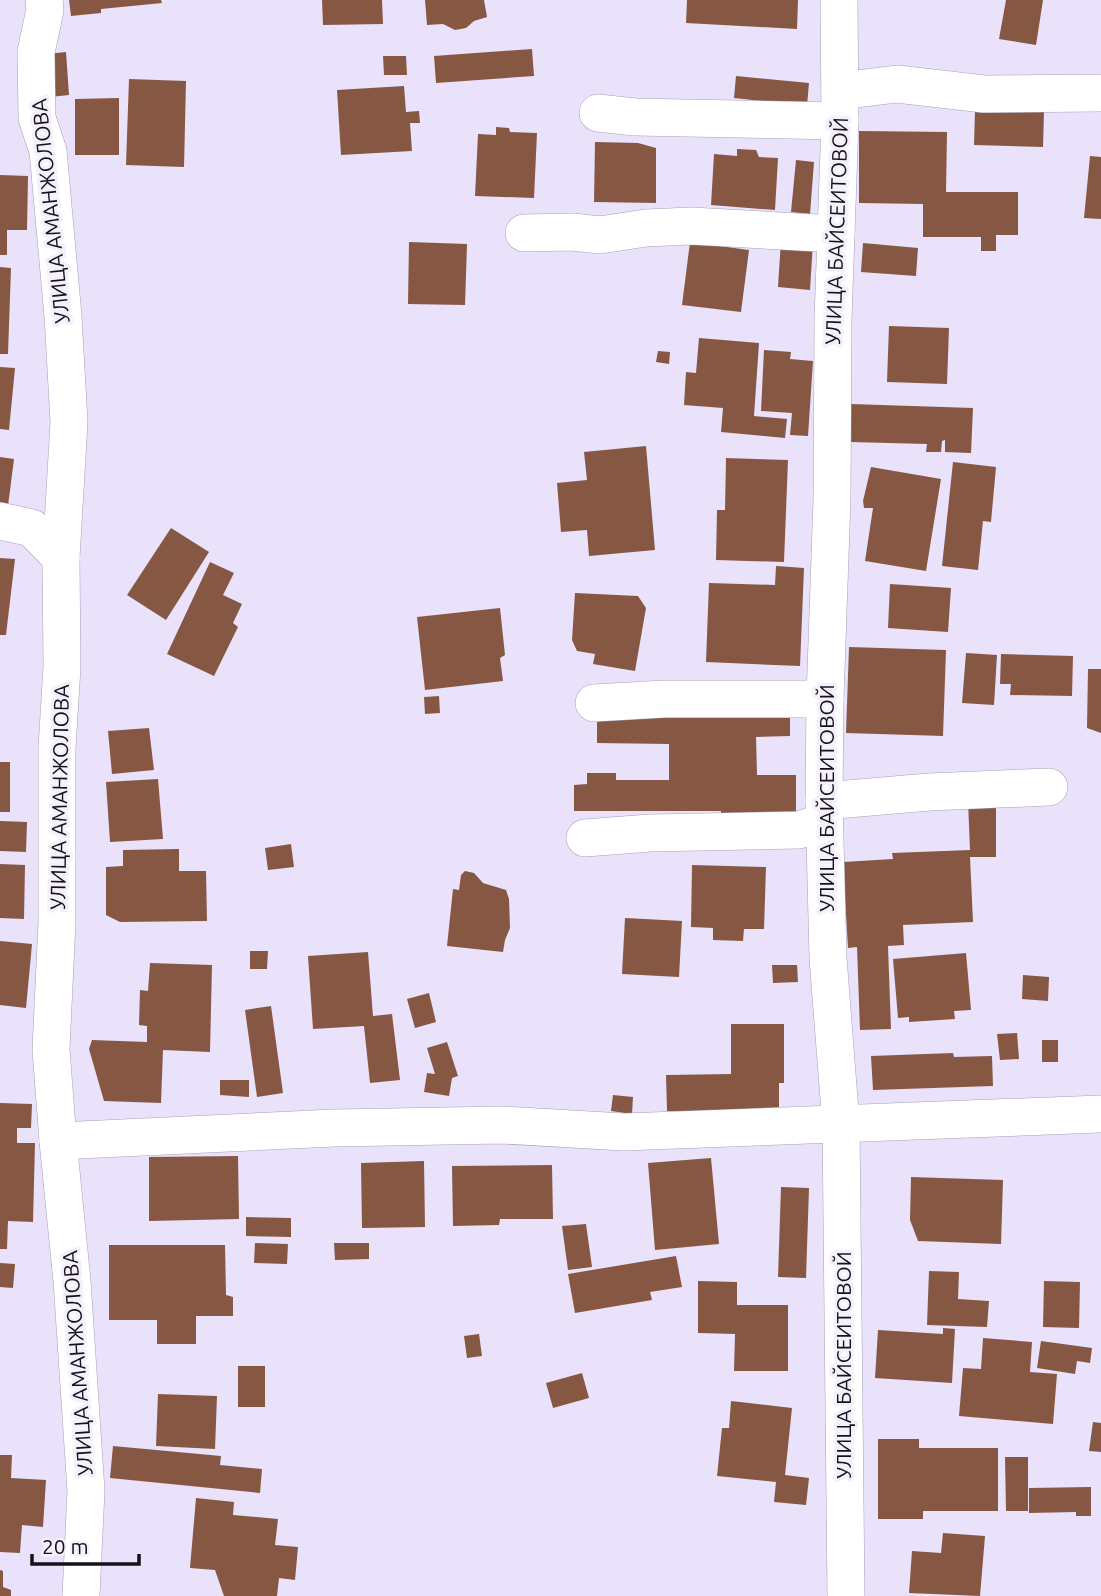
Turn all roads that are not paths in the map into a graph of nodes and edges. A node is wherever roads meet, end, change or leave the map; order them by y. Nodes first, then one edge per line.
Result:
1 (44, 0) edge
2 (839, 0) edge
3 (1101, 93) edge
4 (840, 106) junction
5 (598, 113) dead end
6 (524, 233) dead end
7 (836, 234) junction
8 (0, 522) edge
9 (61, 558) junction
10 (825, 699) junction
11 (594, 703) dead end
12 (1049, 787) dead end
13 (824, 811) junction
14 (585, 838) dead end
15 (1101, 1114) edge
16 (841, 1125) junction
17 (58, 1141) junction
18 (81, 1596) edge
19 (846, 1596) edge

1 - 9 street, УЛИЦА АМАНЖОЛОВА
2 - 4 street, УЛИЦА БАЙСЕИТОВОЙ
3 - 4 street
4 - 5 street
4 - 7 street, УЛИЦА БАЙСЕИТОВОЙ
6 - 7 street
7 - 10 street, УЛИЦА БАЙСЕИТОВОЙ
8 - 9 street
9 - 17 street, УЛИЦА АМАНЖОЛОВА
10 - 11 street
10 - 13 street, УЛИЦА БАЙСЕИТОВОЙ
12 - 13 street
13 - 14 street
13 - 16 street, УЛИЦА БАЙСЕИТОВОЙ
15 - 16 street
16 - 17 street
16 - 19 street, УЛИЦА БАЙСЕИТОВОЙ
17 - 18 street, УЛИЦА АМАНЖОЛОВА

